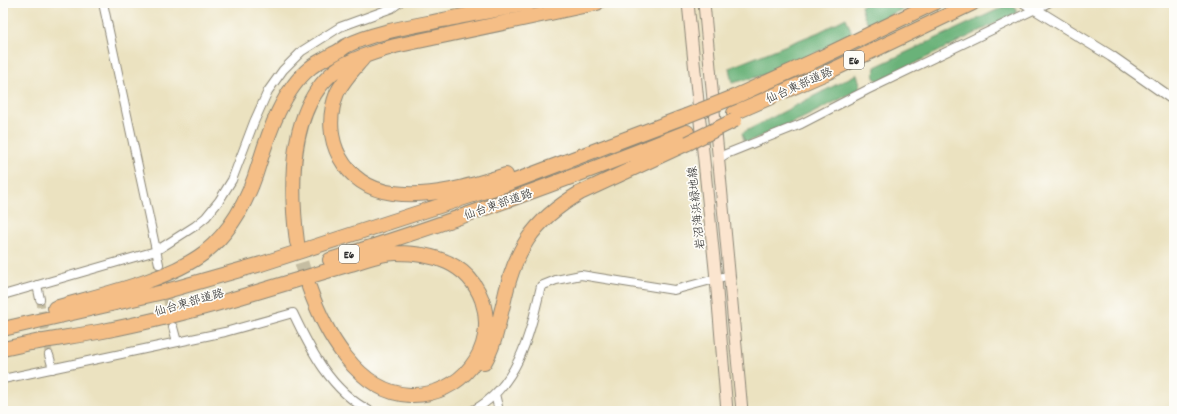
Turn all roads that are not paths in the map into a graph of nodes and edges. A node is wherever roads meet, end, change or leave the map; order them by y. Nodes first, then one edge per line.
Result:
1 (103, 3) edge
2 (399, 3) edge
3 (530, 3) edge
4 (597, 3) edge
5 (688, 3) edge
6 (704, 3) edge
7 (934, 3) edge
8 (973, 3) edge
9 (1025, 3) edge
10 (1048, 3) edge
11 (1035, 9) junction
12 (333, 55) junction
13 (364, 57) junction
14 (1174, 100) edge
15 (686, 116) junction
16 (688, 138) junction
17 (718, 159) junction
18 (156, 251) junction
19 (159, 264) tunnel mouth
20 (730, 275) junction
21 (716, 279) junction
22 (37, 285) junction
23 (3, 295) edge
24 (40, 299) tunnel mouth
25 (3, 322) edge
26 (173, 327) tunnel mouth
27 (3, 329) edge
28 (177, 342) junction
29 (32, 343) junction
30 (3, 349) edge
31 (49, 355) tunnel mouth
32 (53, 369) junction
33 (3, 379) edge
34 (495, 394) junction
35 (370, 411) edge
36 (472, 411) edge
37 (499, 411) edge
38 (727, 411) edge
39 (742, 411) edge

1 - 18 street
2 - 18 street
3 - 12 highway
4 - 13 highway
5 - 21 main road, 岩沼海浜緑地線
6 - 17 main road
7 - 15 highway, 仙台東部道路 / E6, bridge
8 - 16 highway, 仙台東部道路 / E6
9 - 11 street
10 - 11 street
11 - 14 street
11 - 17 street
12 - 13 highway
12 - 25 highway
13 - 15 highway
15 - 27 highway, 仙台東部道路 / E6
16 - 29 highway, 仙台東部道路 / E6
16 - 29 highway
17 - 20 main road
18 - 19 street
18 - 22 street
20 - 21 street
20 - 39 main road
21 - 34 street
21 - 38 main road, 岩沼海浜緑地線
22 - 23 street
22 - 24 street
26 - 28 street
28 - 32 street
28 - 35 street
29 - 30 highway, 仙台東部道路 / E6
31 - 32 street
32 - 33 street
34 - 36 street
34 - 37 street

